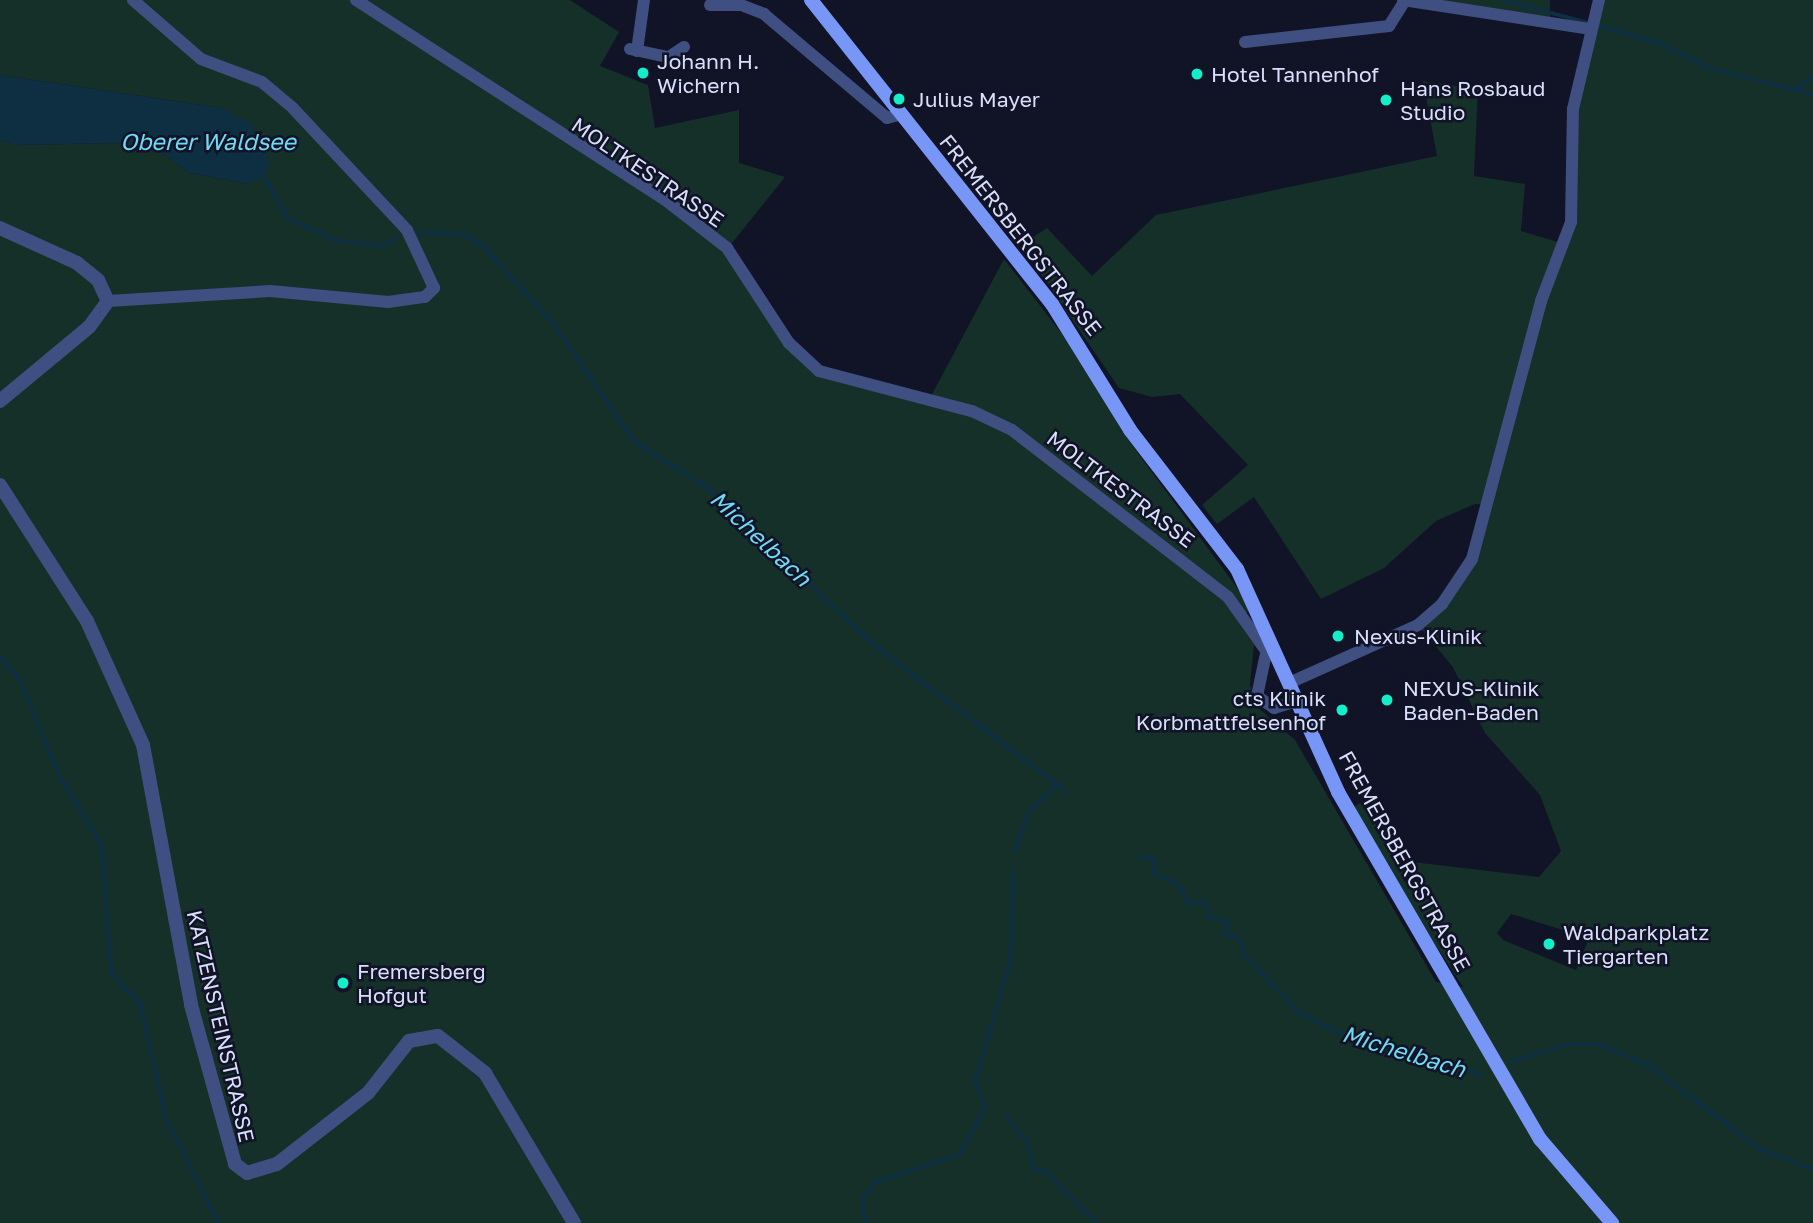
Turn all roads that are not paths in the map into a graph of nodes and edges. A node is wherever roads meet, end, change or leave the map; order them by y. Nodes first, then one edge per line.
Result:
1 (133, 0) edge
2 (356, 0) edge
3 (644, 0) edge
4 (811, 0) edge
5 (1599, 0) edge
6 (1403, 1) edge
7 (710, 5) dead end
8 (1592, 25) junction
9 (1245, 42) dead end
10 (684, 47) dead end
11 (898, 115) junction
12 (0, 228) edge
13 (108, 301) junction
14 (0, 401) edge
15 (0, 485) edge
16 (1268, 643) junction
17 (1289, 683) junction
18 (1297, 701) junction
19 (574, 1223) edge
20 (1612, 1223) edge

1 - 13 street
2 - 16 street, MOLTKESTRASSE
3 - 10 street
4 - 11 main road, FREMERSBERGSTRASSE
5 - 8 street
6 - 8 street
6 - 9 street
7 - 11 street
8 - 17 street
11 - 16 main road, FREMERSBERGSTRASSE
12 - 13 street
13 - 14 street
15 - 19 street, KATZENSTEINSTRASSE
16 - 17 main road, FREMERSBERGSTRASSE
16 - 18 street
17 - 18 main road, FREMERSBERGSTRASSE
18 - 20 main road, FREMERSBERGSTRASSE

